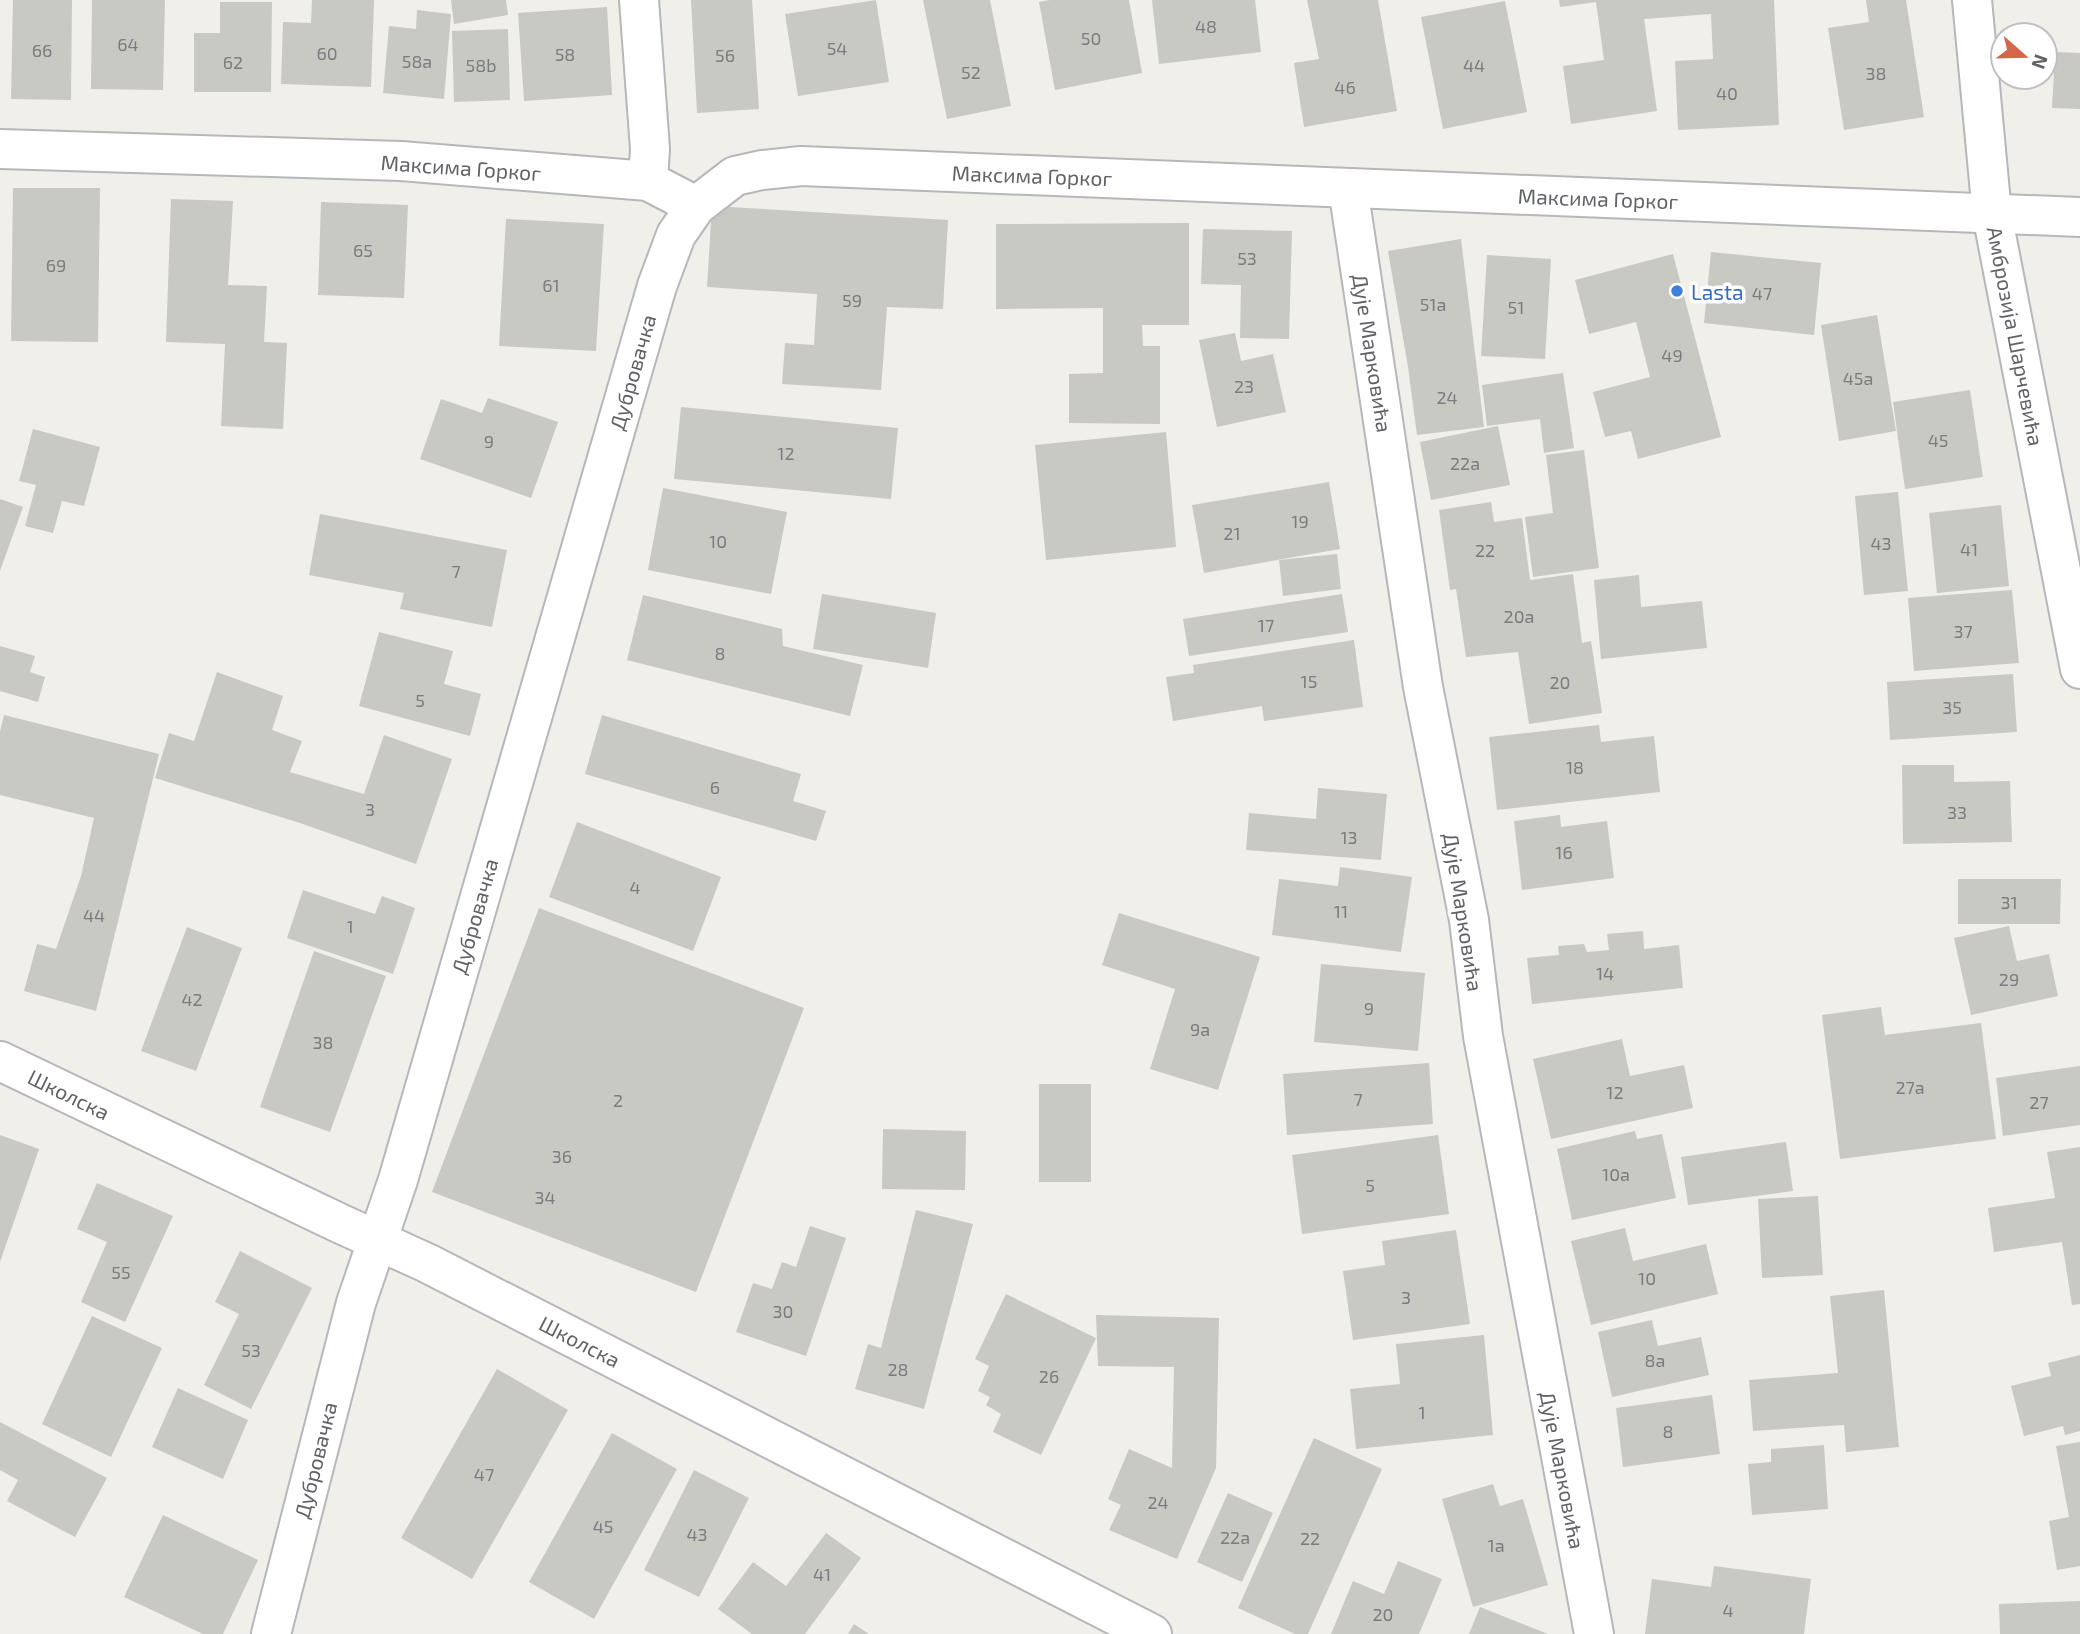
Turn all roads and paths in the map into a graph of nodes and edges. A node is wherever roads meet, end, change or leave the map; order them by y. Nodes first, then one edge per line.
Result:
1 (639, 0) edge
2 (1972, 0) edge
3 (0, 149) edge
4 (648, 181) junction
5 (1348, 188) junction
6 (696, 205) junction
7 (1992, 214) junction
8 (2080, 217) edge
9 (2080, 670) edge
10 (0, 1062) edge
11 (379, 1240) junction
12 (271, 1634) edge
13 (1152, 1634) edge
14 (1594, 1634) edge

1 - 4 street
2 - 7 street, Амброзија Шарчевића
3 - 4 street, Максима Горког
4 - 6 street, Максима Горког
5 - 6 street, Максима Горког
5 - 7 street, Максима Горког
5 - 14 street, Дује Марковића
6 - 11 street, Дубровачка
7 - 8 street, Максима Горког
7 - 9 street, Амброзија Шарчевића
10 - 11 street, Школска
11 - 12 street, Дубровачка
11 - 13 street, Школска

